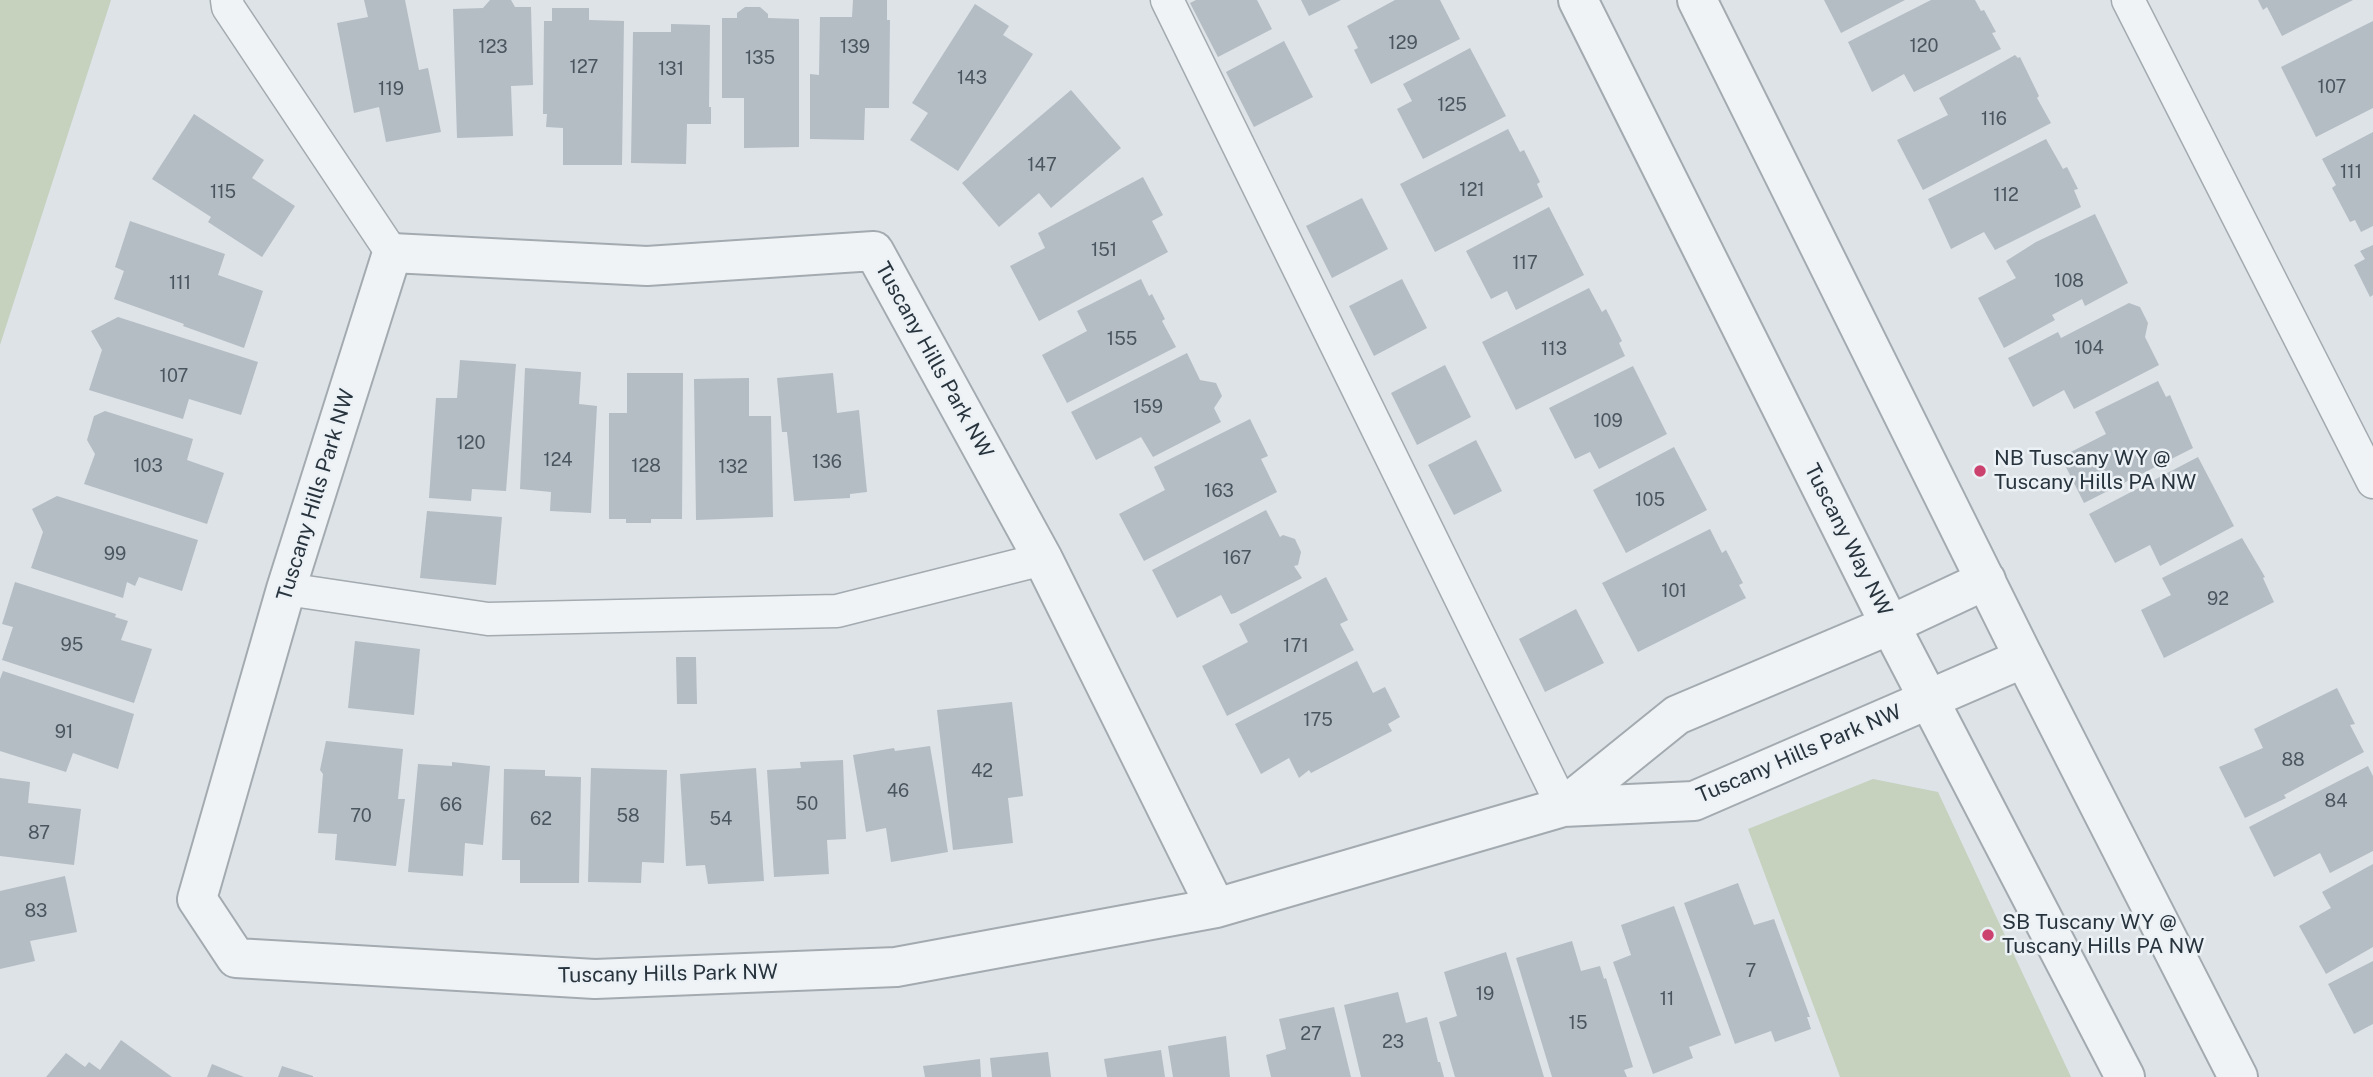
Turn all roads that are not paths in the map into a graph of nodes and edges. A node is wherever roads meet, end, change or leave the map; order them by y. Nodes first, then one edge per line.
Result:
1 (227, 0) edge
2 (1167, 0) edge
3 (1578, 0) edge
4 (1697, 0) edge
5 (2127, 0) edge
6 (392, 253) junction
7 (2373, 482) edge
8 (1043, 559) junction
9 (1986, 580) junction
10 (286, 589) junction
11 (1890, 625) junction
12 (2024, 658) junction
13 (1928, 699) junction
14 (1563, 807) junction
15 (1216, 908) junction
16 (2125, 1077) edge
17 (2238, 1077) edge

1 - 6 lane
2 - 14 lane
3 - 11 street, Tuscany Way NW
4 - 9 street
5 - 7 lane
6 - 8 street, Tuscany Hills Park NW
6 - 10 street, Tuscany Hills Park NW
8 - 10 lane
8 - 15 street, Tuscany Hills Park NW
9 - 11 street, Tuscany Hills Park NW
9 - 12 street
10 - 15 street, Tuscany Hills Park NW
11 - 13 street, Tuscany Way NW
11 - 14 street, Tuscany Hills Park NW
12 - 13 street, Tuscany Hills Park NW
12 - 17 street
13 - 14 street, Tuscany Hills Park NW
13 - 16 street, Tuscany Way NW
14 - 15 street, Tuscany Hills Park NW

